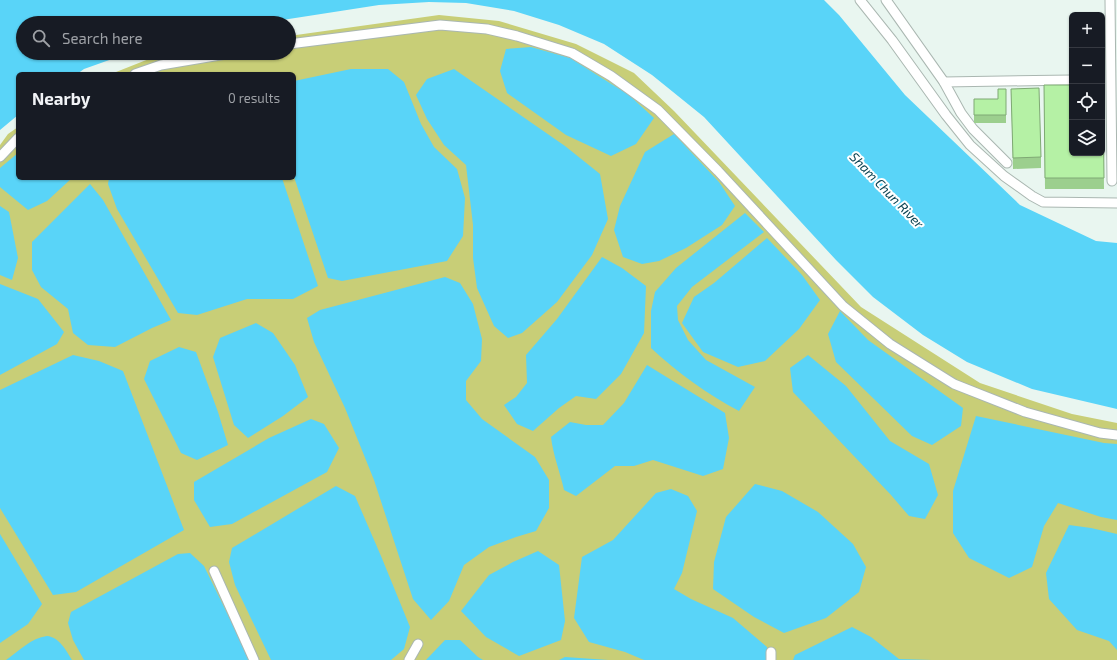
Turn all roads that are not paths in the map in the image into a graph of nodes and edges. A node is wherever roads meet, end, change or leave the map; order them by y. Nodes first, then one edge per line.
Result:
1 (860, 0) edge
2 (886, 0) edge
3 (1110, 0) edge
4 (296, 43) edge
5 (1114, 49) edge
6 (191, 60) edge
7 (141, 72) edge
8 (1112, 79) junction
9 (1069, 80) edge
10 (1105, 80) edge
11 (944, 82) junction
12 (16, 140) edge
13 (0, 157) edge
14 (1007, 163) dead end
15 (1112, 181) dead end
16 (1117, 204) edge
17 (1117, 435) edge
18 (214, 571) dead end
19 (418, 644) dead end
20 (254, 660) edge
21 (409, 660) edge

1 - 16 lane
2 - 11 lane
3 - 5 lane
4 - 17 lane
5 - 8 lane
6 - 7 lane
8 - 10 lane
8 - 15 lane
9 - 11 lane
11 - 14 lane
12 - 13 lane
18 - 20 lane
19 - 21 lane

